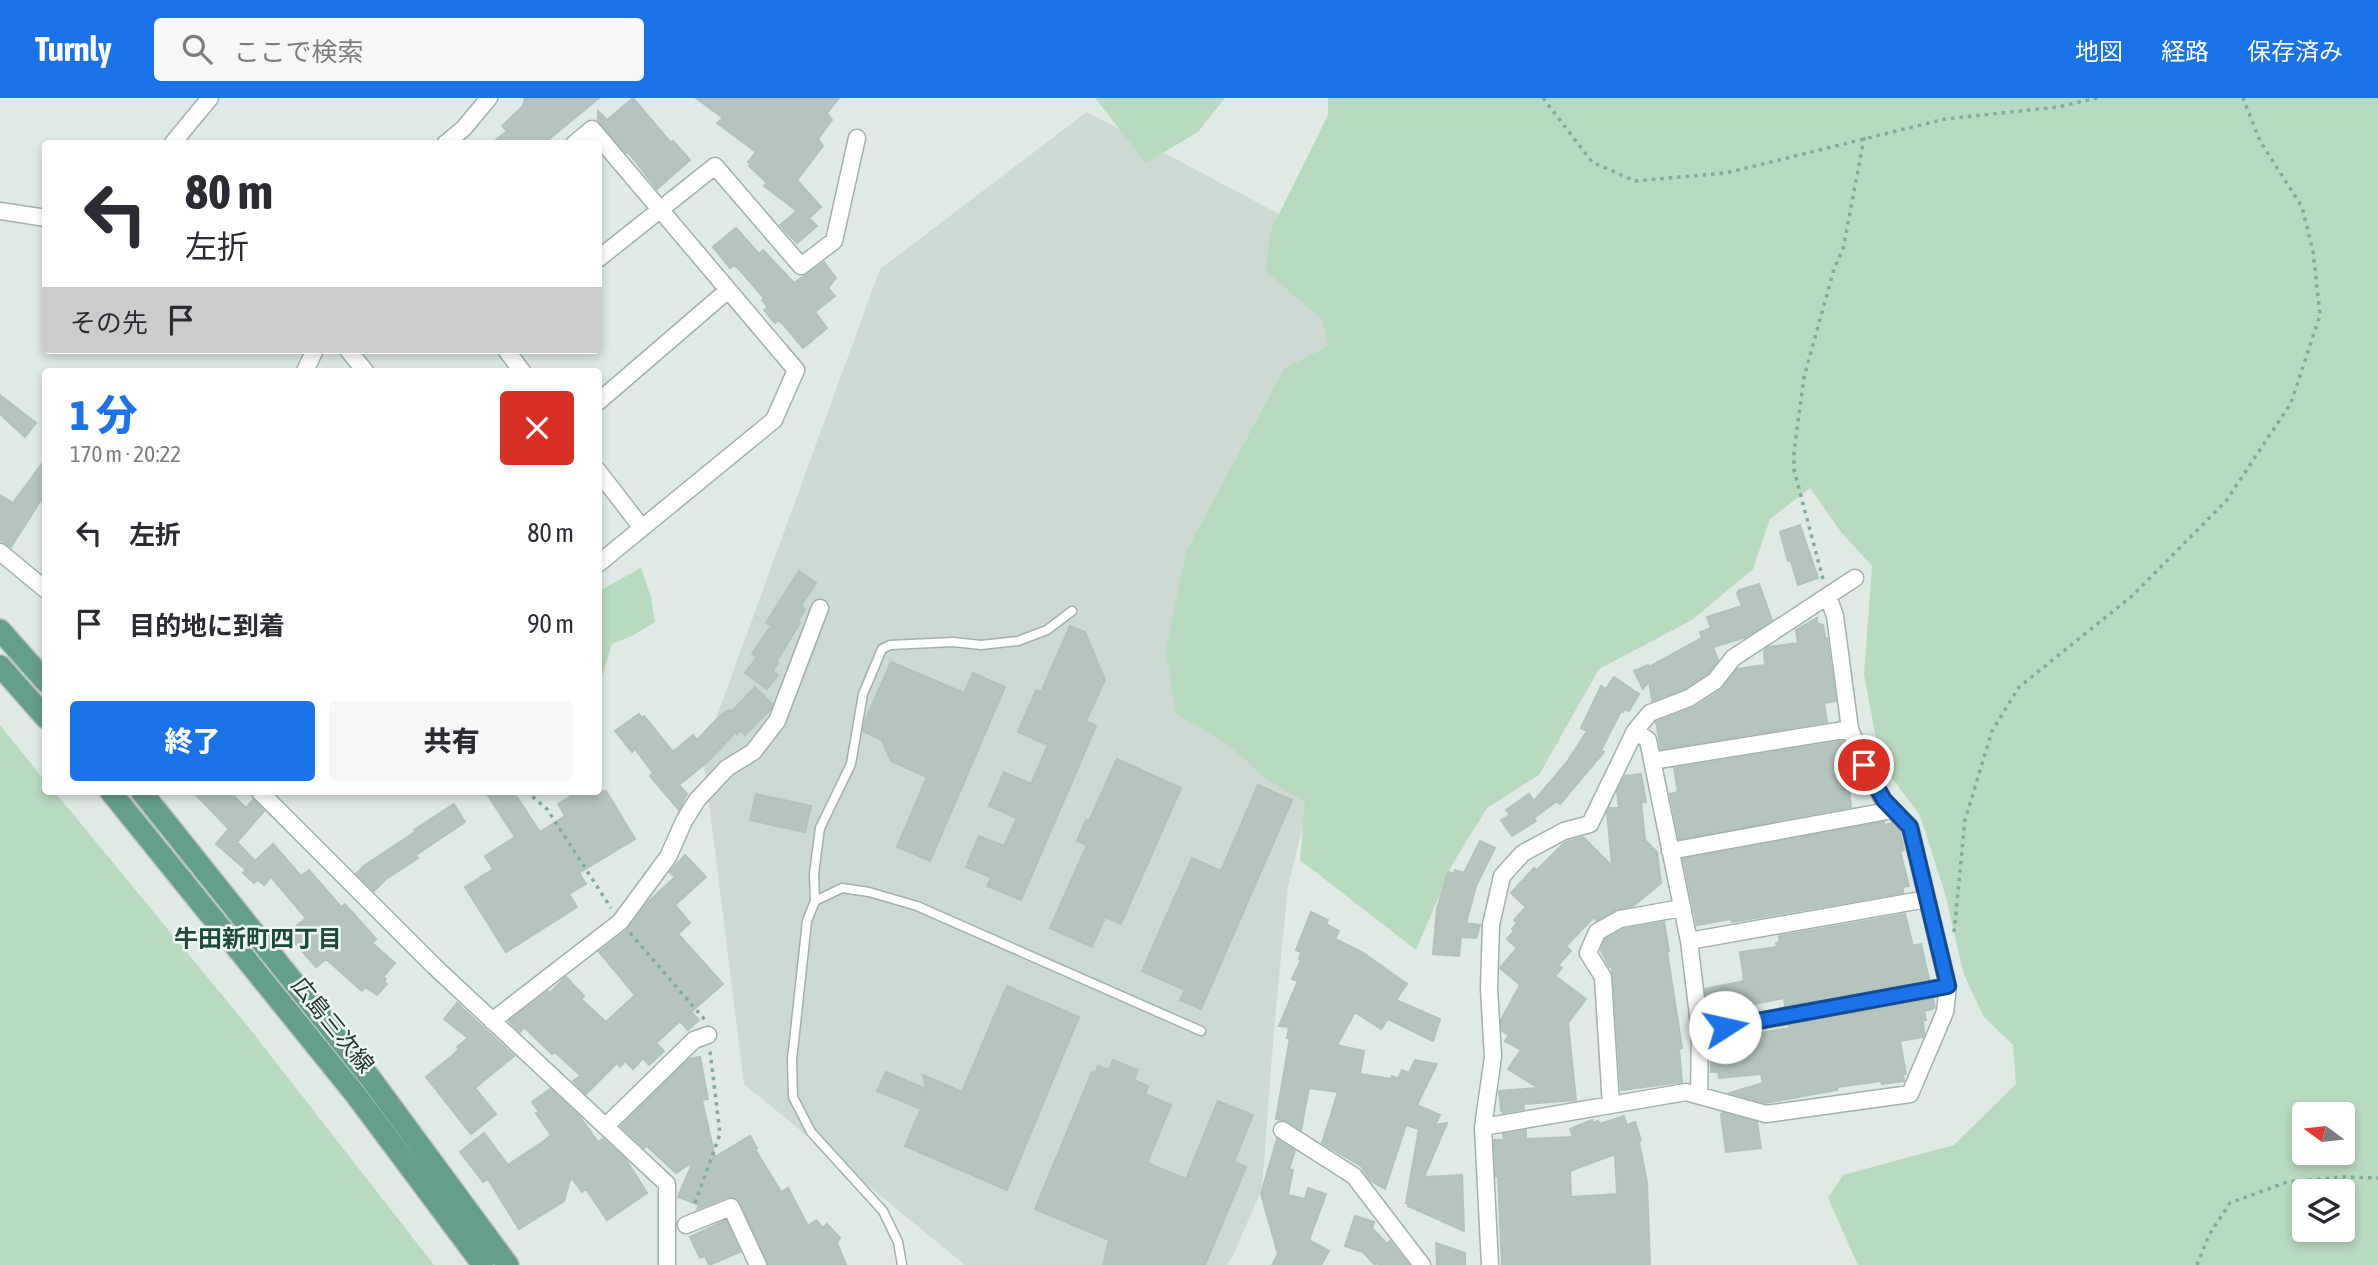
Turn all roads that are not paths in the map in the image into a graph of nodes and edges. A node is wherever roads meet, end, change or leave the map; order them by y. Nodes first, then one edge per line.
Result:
1 (210, 98) edge
2 (489, 98) edge
3 (857, 138) dead end
4 (175, 140) edge
5 (450, 140) edge
6 (579, 140) edge
7 (601, 140) edge
8 (602, 141) edge
9 (659, 210) junction
10 (0, 211) edge
11 (42, 217) edge
12 (602, 256) edge
13 (727, 291) junction
14 (351, 354) edge
15 (509, 354) edge
16 (363, 368) edge
17 (520, 368) edge
18 (602, 399) edge
19 (602, 476) edge
20 (642, 528) junction
21 (0, 553) edge
22 (602, 561) edge
23 (1855, 578) dead end
24 (42, 587) edge
25 (1828, 596) junction
26 (820, 608) dead end
27 (1072, 611) dead end
28 (0, 630) edge
29 (0, 666) edge
30 (42, 677) edge
31 (42, 713) edge
32 (1850, 729) junction
33 (1635, 731) junction
34 (1652, 761) junction
35 (113, 795) edge
36 (144, 795) edge
37 (263, 795) edge
38 (1893, 810) junction
39 (1670, 851) junction
40 (1927, 898) junction
41 (815, 901) junction
42 (1682, 908) junction
43 (1689, 941) junction
44 (1948, 986) junction
45 (492, 1021) junction
46 (1201, 1031) dead end
47 (1700, 1032) junction
48 (708, 1035) road end
49 (1699, 1096) junction
50 (1611, 1105) junction
51 (606, 1126) junction
52 (1483, 1127) junction
53 (1282, 1130) dead end
54 (686, 1225) road end
55 (483, 1265) edge
56 (508, 1265) edge
57 (667, 1265) edge
58 (758, 1265) edge
59 (902, 1265) edge
60 (1422, 1265) edge
61 (1490, 1265) edge

1 - 4 street
2 - 5 street
3 - 9 street
6 - 7 street
8 - 9 street
9 - 12 street
9 - 13 street
10 - 11 street
13 - 18 street
13 - 20 street
14 - 16 street
15 - 17 street
19 - 20 street
20 - 22 street
21 - 24 street
23 - 25 street
25 - 32 street
25 - 33 street
26 - 45 street
27 - 41 lane
28 - 30 main road
29 - 31 main road
32 - 34 street
32 - 38 street
33 - 34 street
33 - 52 street
34 - 39 street
35 - 55 main road, 広島三次線
36 - 56 main road, 広島三次線
37 - 45 street
38 - 39 street
38 - 40 street
39 - 42 street
40 - 43 street
40 - 44 street
41 - 46 lane
41 - 59 lane
42 - 43 street
42 - 50 street
43 - 47 street
44 - 47 street
44 - 49 street
45 - 51 street
47 - 49 street
48 - 51 street
49 - 50 street
50 - 52 street
51 - 57 street
52 - 61 street
53 - 60 street
54 - 58 street

